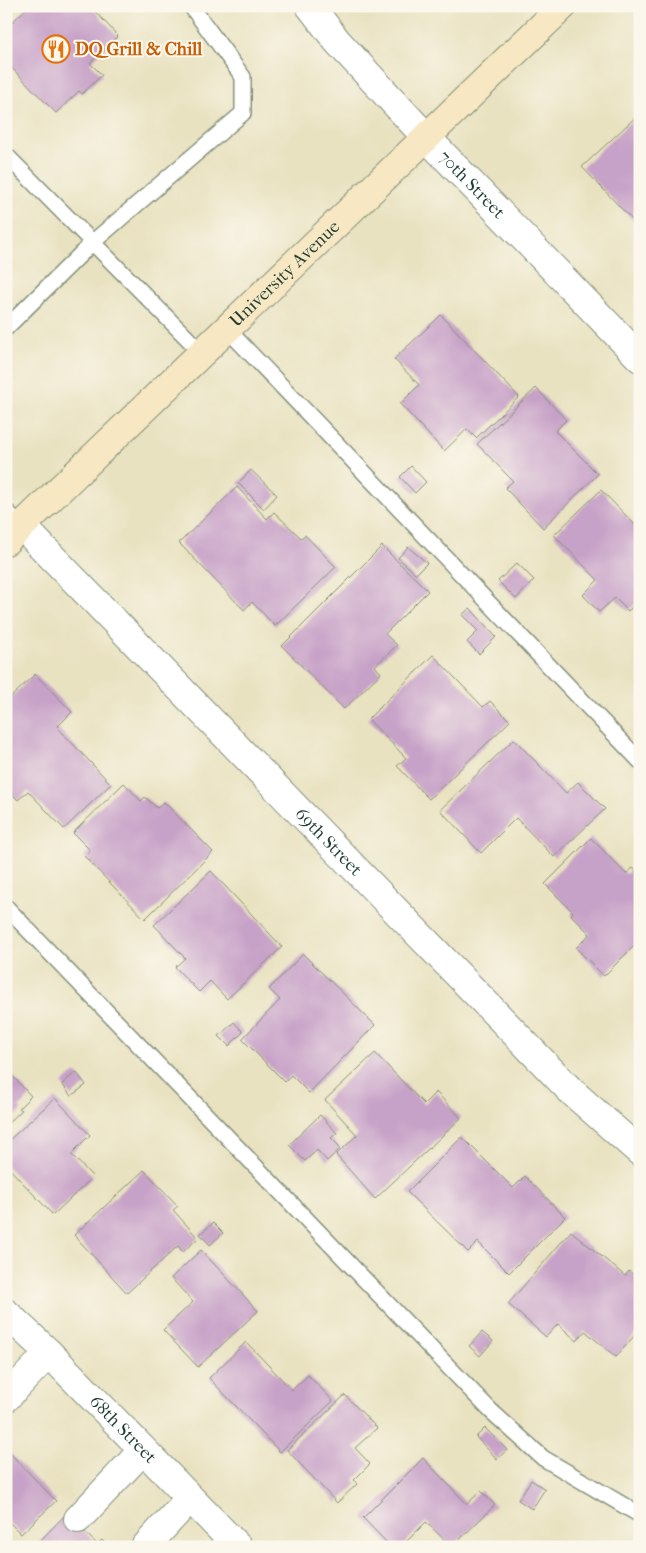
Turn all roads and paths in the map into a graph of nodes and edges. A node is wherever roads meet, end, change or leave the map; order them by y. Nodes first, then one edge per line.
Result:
1 (191, 6) edge
2 (310, 6) edge
3 (563, 6) edge
4 (427, 138) junction
5 (6, 155) edge
6 (93, 242) junction
7 (6, 328) edge
8 (228, 330) junction
9 (203, 354) junction
10 (640, 358) edge
11 (11, 526) edge
12 (640, 761) edge
13 (6, 907) edge
14 (640, 1152) edge
15 (6, 1313) edge
16 (49, 1353) junction
17 (6, 1398) edge
18 (142, 1450) junction
19 (190, 1498) junction
20 (640, 1515) edge
21 (78, 1519) dead end
22 (221, 1542) edge
23 (145, 1547) edge

1 - 6 lane
2 - 4 street, 70th Street
3 - 4 main road, University Avenue
4 - 8 main road, University Avenue
4 - 10 street, 70th Street
5 - 6 lane
6 - 7 lane
6 - 9 lane
8 - 9 main road, University Avenue
8 - 12 lane
9 - 11 main road, University Avenue
11 - 14 street, 69th Street
13 - 20 lane
15 - 16 street, 68th Street
16 - 17 street
16 - 18 street, 68th Street
18 - 19 street, 68th Street
18 - 21 street
19 - 22 street, 68th Street
19 - 23 street

